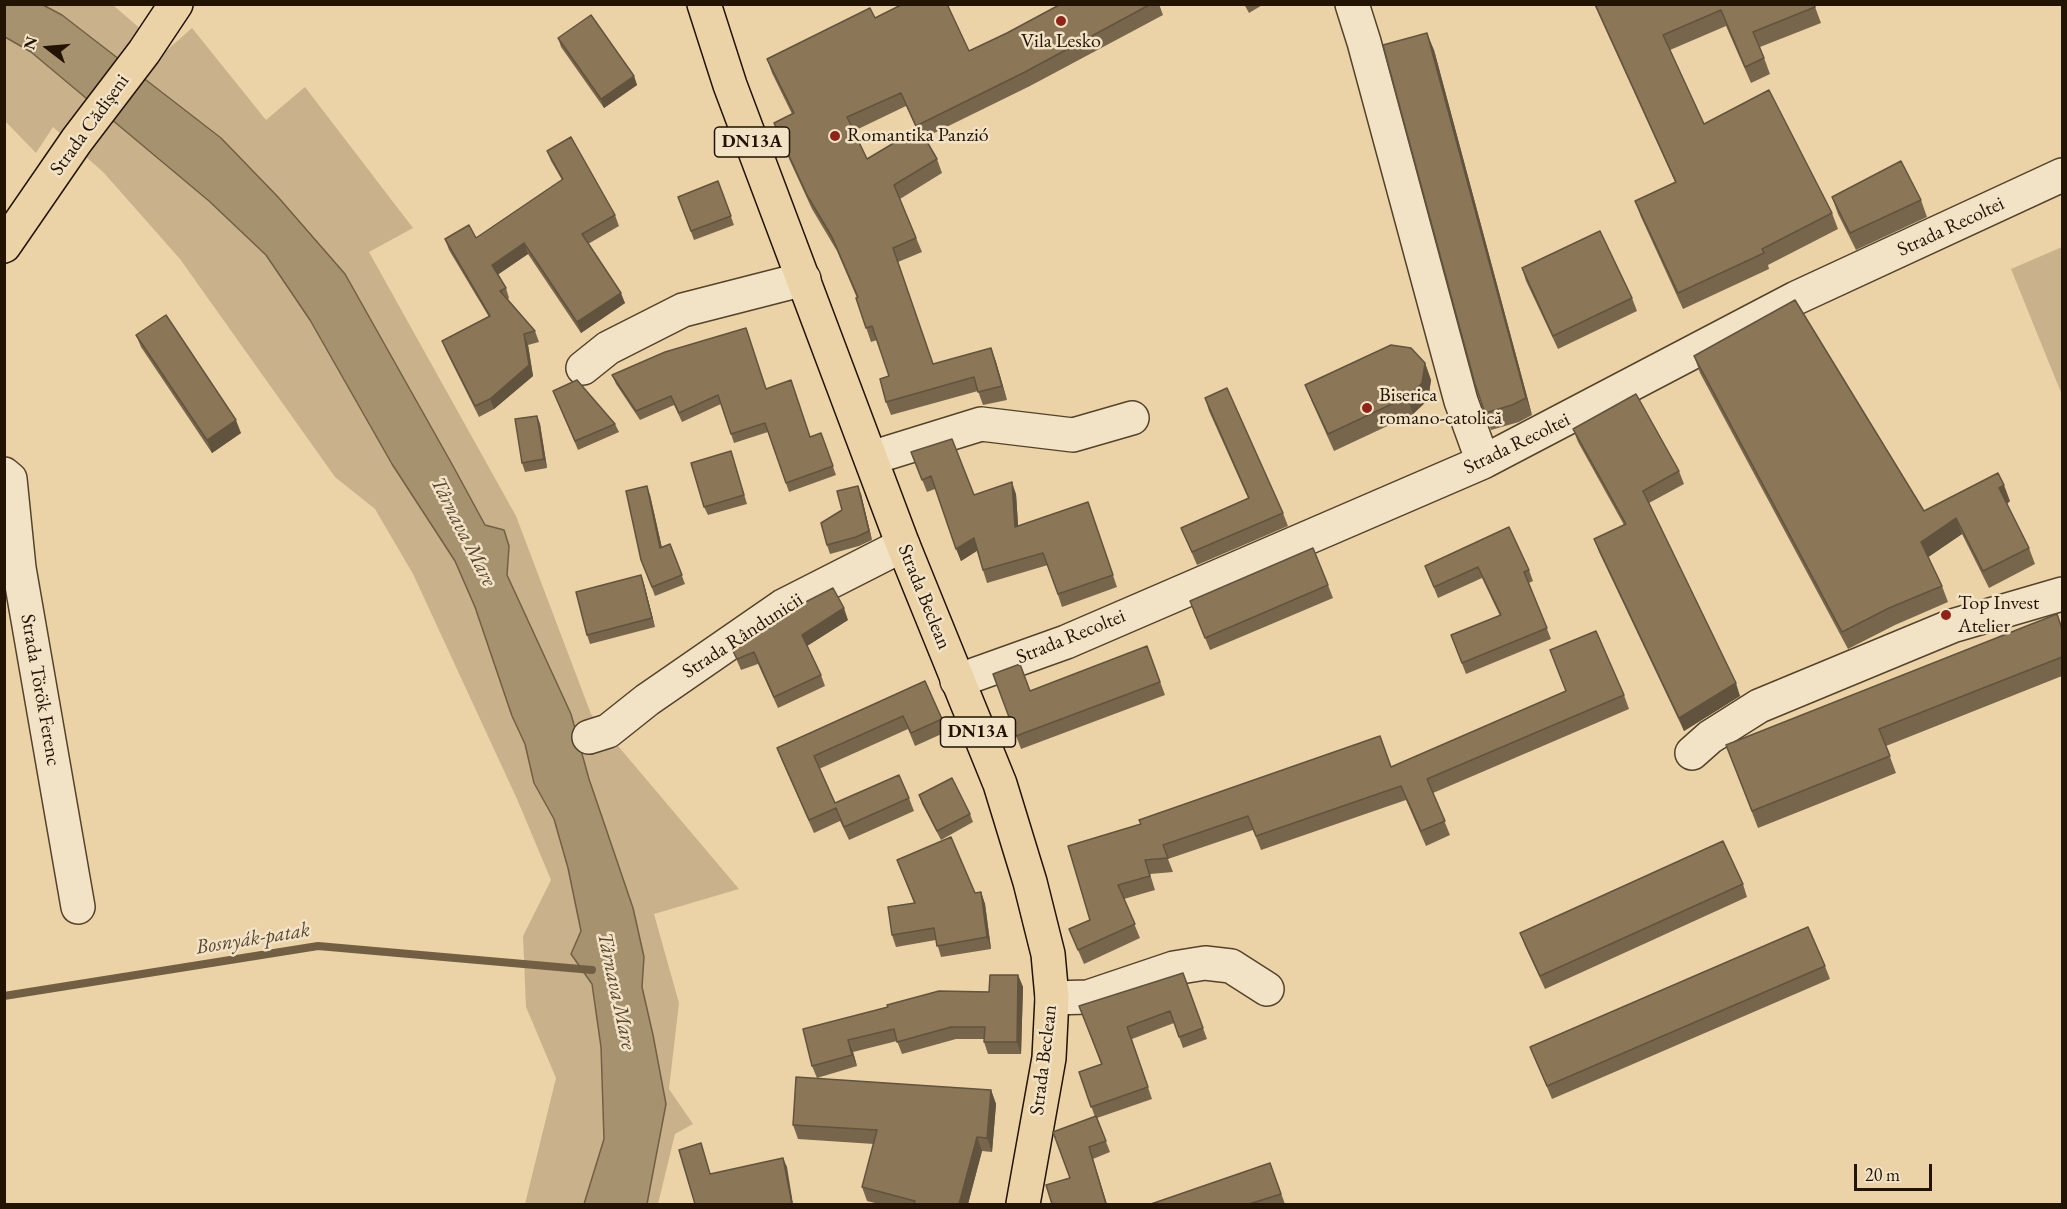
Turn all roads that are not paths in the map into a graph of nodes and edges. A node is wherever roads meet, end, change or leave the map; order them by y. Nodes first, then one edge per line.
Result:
1 (176, 4) edge
2 (704, 4) edge
3 (1352, 4) edge
4 (2062, 175) edge
5 (4, 246) edge
6 (804, 279) junction
7 (582, 368) dead end
8 (1132, 418) dead end
9 (871, 458) junction
10 (1483, 462) junction
11 (4, 474) edge
12 (903, 545) junction
13 (2062, 594) edge
14 (957, 681) junction
15 (589, 737) dead end
16 (1692, 753) dead end
17 (78, 907) dead end
18 (1267, 988) dead end
19 (1052, 998) junction
20 (1023, 1204) edge

1 - 5 main road, Strada Cădișeni
2 - 6 main road, Strada Beclean / DN13A
3 - 10 street
4 - 10 street, Strada Recoltei
6 - 7 street
6 - 9 main road, Strada Beclean / DN13A
8 - 9 street
9 - 12 main road, Strada Beclean / DN13A
10 - 14 street, Strada Recoltei
11 - 17 street, Strada Török Ferenc
12 - 14 main road, Strada Beclean / DN13A
12 - 15 street, Strada Rândunicii
13 - 16 street
14 - 19 main road, Strada Beclean / DN13A
18 - 19 street
19 - 20 main road, Strada Beclean / DN13A

